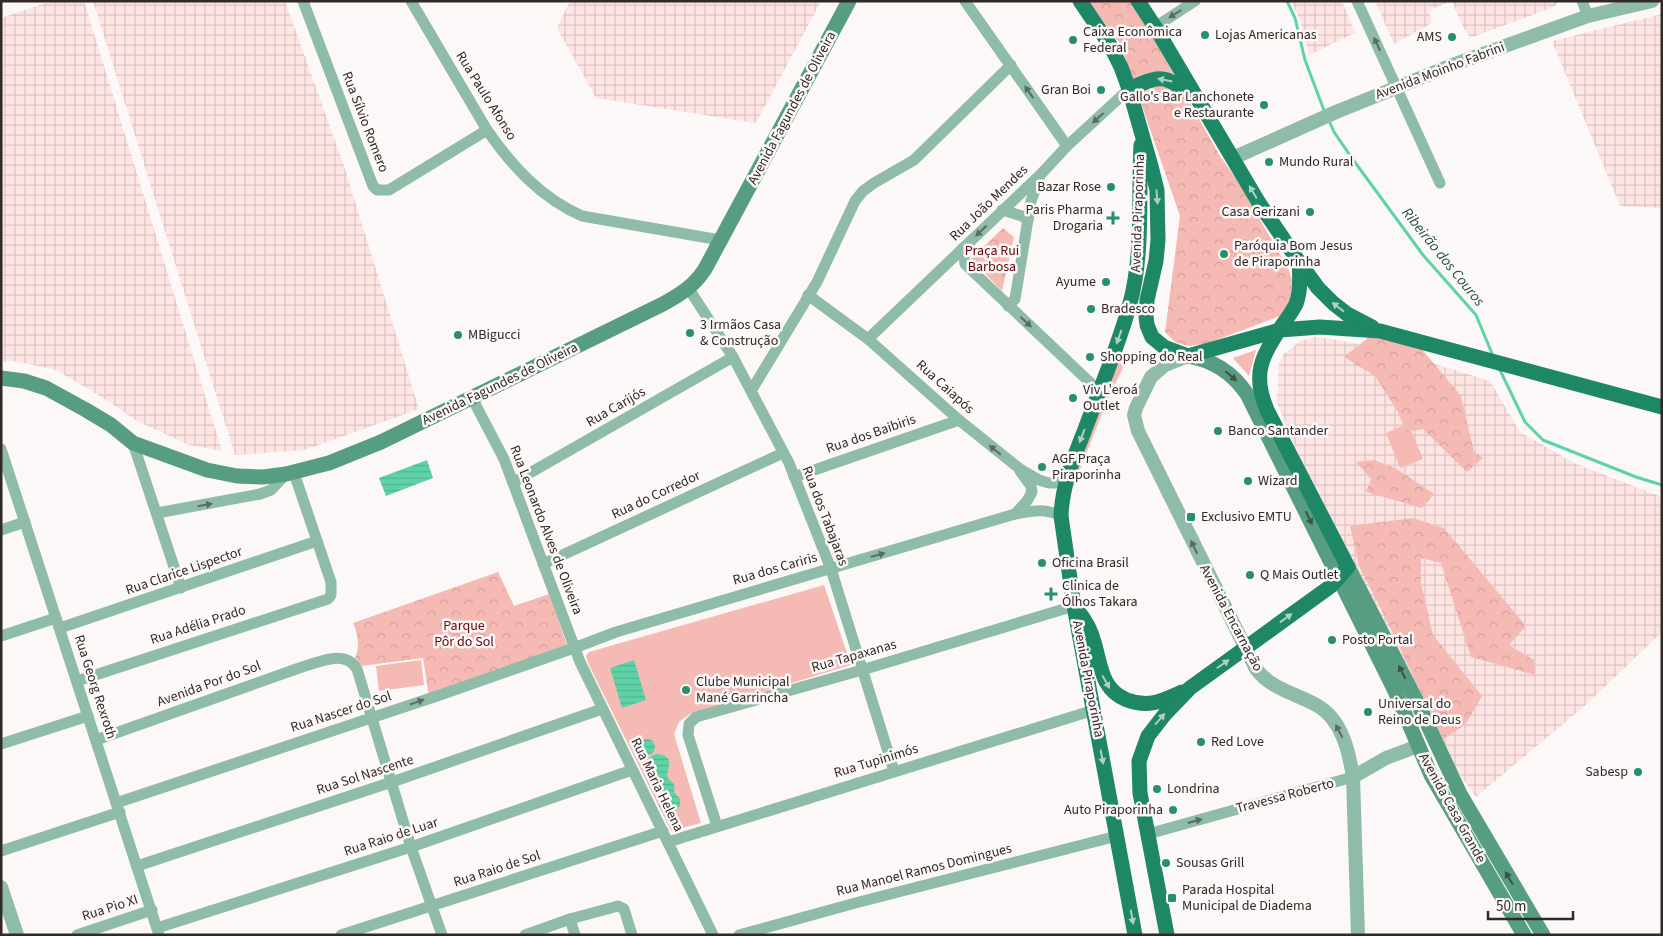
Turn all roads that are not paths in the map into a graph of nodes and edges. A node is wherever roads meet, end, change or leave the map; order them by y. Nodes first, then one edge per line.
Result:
1 (303, 1) edge
2 (411, 1) edge
3 (849, 1) edge
4 (1080, 1) edge
5 (1138, 1) edge
6 (1196, 1) edge
7 (1357, 1) edge
8 (1582, 1) edge
9 (1652, 1) edge
10 (971, 4) edge
11 (1588, 16) junction
12 (1155, 27) junction
13 (1011, 65) junction
14 (1396, 87) junction
15 (1129, 90) junction
16 (1197, 98) junction
17 (487, 130) junction
18 (1141, 133) junction
19 (1067, 146) junction
20 (1233, 158) junction
21 (1042, 173) junction
22 (1440, 183) dead end
23 (1002, 210) junction
24 (1028, 220) junction
25 (720, 240) junction
26 (963, 248) junction
27 (1299, 262) junction
28 (948, 263) junction
29 (965, 264) junction
30 (689, 289) junction
31 (808, 296) junction
32 (1008, 306) junction
33 (1280, 330) junction
34 (1380, 332) junction
35 (868, 339) junction
36 (1188, 356) junction
37 (733, 357) junction
38 (1, 378) edge
39 (751, 391) junction
40 (1099, 391) junction
41 (472, 398) junction
42 (1662, 407) edge
43 (959, 420) junction
44 (133, 442) junction
45 (1, 449) edge
46 (783, 453) junction
47 (1020, 470) junction
48 (290, 474) junction
49 (1067, 476) junction
50 (794, 477) junction
51 (514, 482) junction
52 (157, 513) junction
53 (1015, 514) junction
54 (1061, 516) junction
55 (25, 522) junction
56 (1, 530) edge
57 (317, 541) junction
58 (543, 564) junction
59 (831, 569) junction
60 (1343, 573) junction
61 (181, 588) junction
62 (1074, 606) junction
63 (58, 623) junction
64 (1, 636) edge
65 (574, 648) junction
66 (1245, 649) junction
67 (862, 670) junction
68 (77, 680) junction
69 (1190, 688) junction
70 (602, 709) junction
71 (1094, 710) junction
72 (88, 716) junction
73 (371, 718) junction
74 (96, 740) junction
75 (1, 744) edge
76 (1418, 746) junction
77 (632, 770) junction
78 (894, 771) junction
79 (1352, 777) junction
80 (392, 782) junction
81 (118, 808) junction
82 (717, 826) junction
83 (663, 831) junction
84 (1148, 834) junction
85 (1117, 836) junction
86 (668, 842) junction
87 (411, 846) junction
88 (1, 851) edge
89 (137, 866) junction
90 (1, 887) edge
91 (432, 906) junction
92 (152, 910) junction
93 (570, 919) junction
94 (158, 931) edge
95 (17, 935) edge
96 (77, 935) edge
97 (341, 935) edge
98 (442, 935) edge
99 (525, 935) edge
100 (575, 935) edge
101 (632, 935) edge
102 (712, 935) edge
103 (739, 935) edge
104 (1135, 935) edge
105 (1167, 935) edge
106 (1358, 935) edge
107 (1524, 935) edge
108 (1543, 935) edge

1 - 17 street, Rua Sílvio Romero
2 - 17 street, Rua Paulo Afonso
3 - 25 main road, Avenida Fagundes de Oliveira
4 - 15 main road, Avenida Piraporinha
5 - 12 main road
6 -> 12 street
14 -> 7 street
8 - 11 street
9 - 11 street, Avenida Moinho Fabrini
10 - 13 street
11 - 14 street, Avenida Moinho Fabrini
12 - 16 main road
19 -> 13 street
13 - 31 street
14 - 20 street, Avenida Moinho Fabrini
14 - 22 street
16 -> 15 main road
15 - 18 main road, Avenida Piraporinha
15 -> 19 street, Rua João Mendes
16 - 20 main road
17 - 25 street, Rua Paulo Afonso
18 -> 36 main road, Avenida Piraporinha
18 -> 40 main road, Avenida Piraporinha
19 - 21 street, Rua João Mendes
27 -> 20 main road
21 - 23 street, Rua João Mendes
21 - 24 street
23 - 24 street
23 -> 26 street, Rua João Mendes
24 - 32 street
25 - 30 main road, Avenida Fagundes de Oliveira
26 - 28 street, Rua João Mendes
26 - 29 street
27 - 33 main road
34 -> 27 main road
28 - 29 street
28 - 35 street, Rua João Mendes
29 - 32 street
30 - 37 street, Rua dos Tabajaras
30 - 41 main road, Avenida Fagundes de Oliveira
31 - 35 street, Rua Caiapós
31 - 39 street
32 -> 40 street
33 - 34 main road
33 - 36 main road
33 - 60 main road, Avenida Casa Grande
34 - 42 main road
35 - 43 street, Rua Caiapós
36 -> 60 main road, Avenida Casa Grande
66 -> 36 street, Avenida Encarnação
37 - 39 street, Rua dos Tabajaras
37 - 51 street, Rua Carijós
38 - 44 main road, Avenida Fagundes de Oliveira
39 - 46 street, Rua dos Tabajaras
40 -> 49 main road, Avenida Piraporinha
41 - 48 main road, Avenida Fagundes de Oliveira
41 - 51 street, Rua Leonardo Alves de Oliveira
47 -> 43 street, Rua Caiapós
43 - 50 street, Rua dos Baibiris
44 - 48 main road, Avenida Fagundes de Oliveira
44 - 52 street
45 - 55 street, Rua Georg Rexroth
46 - 50 street, Rua dos Tabajaras
46 - 58 street, Rua do Corredor
47 - 49 street, Rua Caiapós
47 - 53 street
52 -> 48 street
48 - 57 street
49 - 54 main road, Avenida Piraporinha
50 - 59 street, Rua dos Tabajaras
51 - 58 street, Rua Leonardo Alves de Oliveira
52 - 61 street
53 - 54 street, Rua dos Cariris
59 -> 53 street, Rua dos Cariris
54 - 62 main road, Avenida Piraporinha
55 - 56 street
55 - 63 street, Rua Georg Rexroth
57 - 61 street, Rua Clarice Lispector
57 - 68 street, Rua Adélia Prado
58 - 65 street, Rua Leonardo Alves de Oliveira
59 - 65 street, Rua dos Cariris
59 - 67 street, Rua dos Tabajaras
66 -> 60 main road
60 - 76 main road, Avenida Casa Grande
108 -> 60 main road, Avenida Casa Grande
61 - 63 street, Rua Clarice Lispector
62 - 67 street, Rua Tapaxanas
62 -> 69 main road
62 - 71 main road, Avenida Piraporinha
63 - 64 street, Rua Clarice Lispector
63 - 68 street, Rua Georg Rexroth
65 - 70 street, Rua Maria Helena
73 -> 65 street, Rua Nascer do Sol
69 -> 66 main road
79 -> 66 street, Avenida Encarnação
67 - 78 street, Rua dos Tabajaras
67 - 82 street, Rua Tapaxanas
68 - 72 street, Rua Georg Rexroth
84 -> 69 main road
70 - 77 street, Rua Maria Helena
70 - 80 street, Rua Sol Nascente
71 - 78 street, Rua Tupinimós
71 -> 85 main road, Avenida Piraporinha
72 - 74 street, Rua Georg Rexroth
72 - 75 street
73 - 74 street, Avenida Por do Sol
73 - 80 street
73 - 81 street, Rua Nascer do Sol
74 - 81 street, Rua Georg Rexroth
76 - 79 street, Travessa Roberto
76 - 107 main road, Avenida Casa Grande
77 - 83 street, Rua Maria Helena
77 - 87 street, Rua Raio de Luar
78 - 82 street, Rua Tupinimós
84 -> 79 street, Travessa Roberto
79 - 106 street, Avenida Encarnação
80 - 87 street
80 - 89 street, Rua Sol Nascente
81 - 88 street, Rua Nascer do Sol
81 - 89 street, Rua Georg Rexroth
82 - 86 street, Rua Tupinimós
83 - 86 street, Rua Maria Helena
83 - 91 street, Rua Raio de Sol
84 - 105 main road
85 - 103 street, Rua Manoel Ramos Domingues
85 -> 104 main road, Avenida Piraporinha
86 - 102 street, Rua Maria Helena
87 - 91 street
87 - 94 street, Rua Raio de Luar
89 - 92 street, Rua Georg Rexroth
90 - 95 street
91 - 97 street, Rua Raio de Sol
91 - 98 street
92 - 94 street, Rua Georg Rexroth
92 - 96 street, Rua Pio XI
93 - 99 street
93 - 100 street
93 - 101 street

